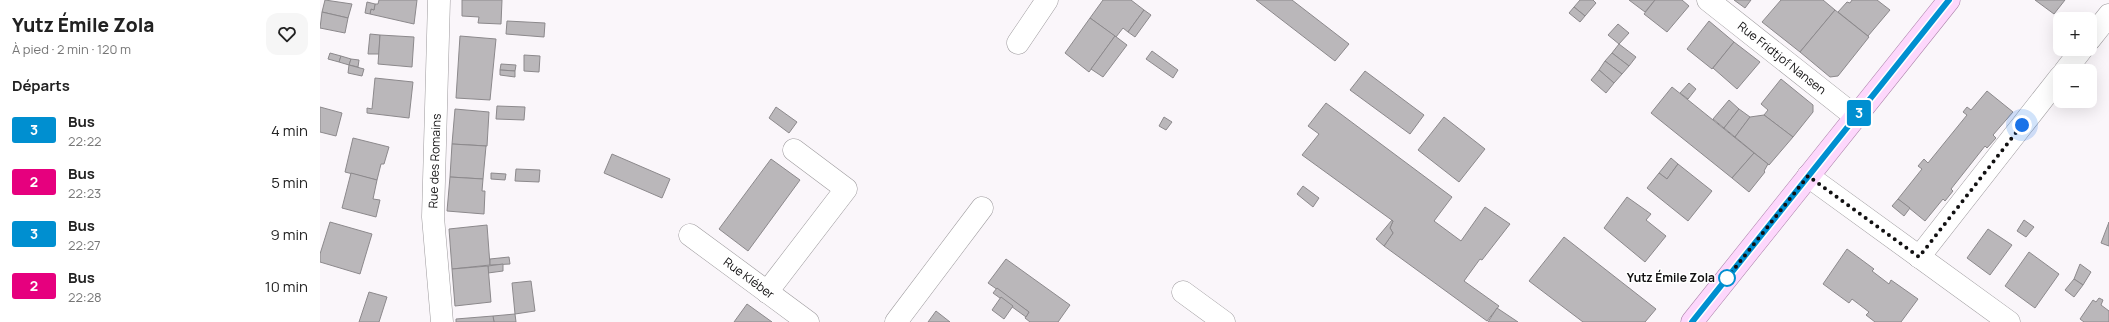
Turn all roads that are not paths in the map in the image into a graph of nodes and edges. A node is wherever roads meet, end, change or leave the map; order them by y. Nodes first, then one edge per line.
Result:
1 (439, 0) edge
2 (1047, 0) edge
3 (1708, 0) edge
4 (1949, 0) edge
5 (2109, 15) edge
6 (2097, 30) edge
7 (1018, 43) dead end
8 (2077, 56) edge
9 (2070, 64) edge
10 (2053, 86) edge
11 (1856, 117) junction
12 (794, 150) dead end
13 (1808, 176) junction
14 (982, 208) dead end
15 (690, 235) dead end
16 (1919, 257) junction
17 (767, 292) junction
18 (1183, 292) dead end
19 (442, 322) edge
20 (808, 322) edge
21 (896, 322) edge
22 (1224, 322) edge
23 (1692, 322) edge
24 (2009, 322) edge

1 - 19 street, Rue des Romains
2 - 7 street
3 - 11 street, Rue Fridtjof Nansen
4 - 11 main road
5 - 6 street
8 - 9 street
10 - 16 street
11 - 13 main road
12 - 17 street
13 - 16 street
13 - 23 main road
14 - 21 street
15 - 17 street, Rue Kléber
16 - 24 street
17 - 20 street, Rue Kléber
18 - 22 street

